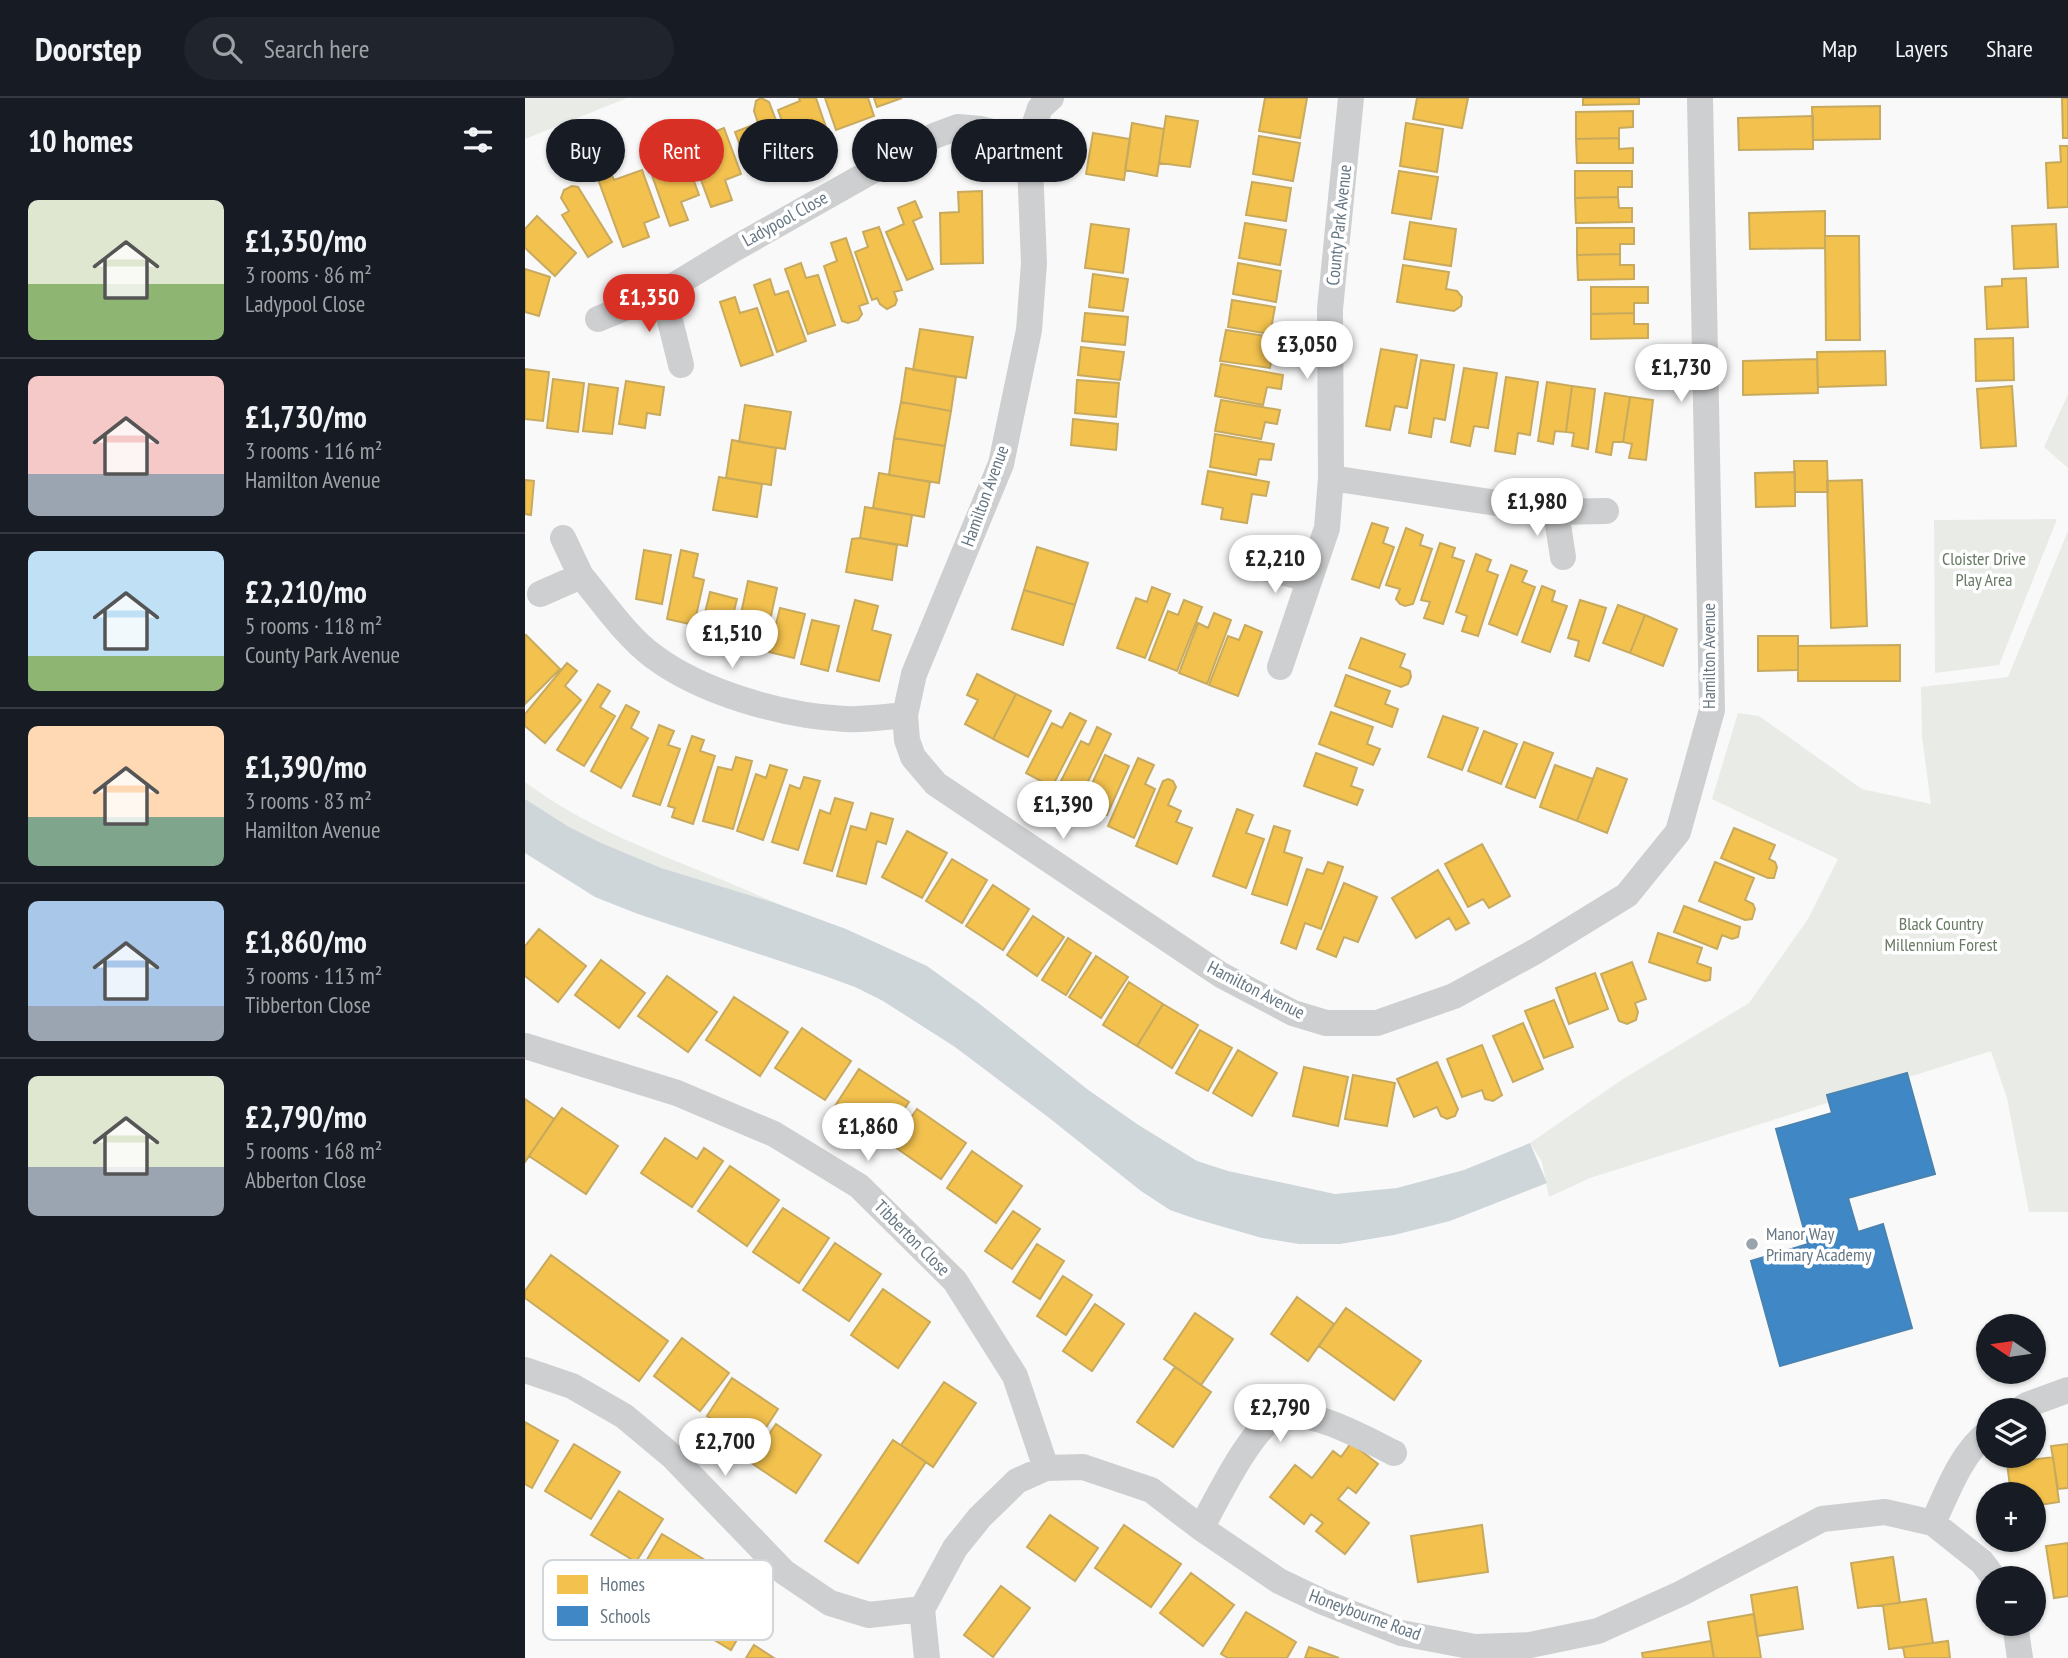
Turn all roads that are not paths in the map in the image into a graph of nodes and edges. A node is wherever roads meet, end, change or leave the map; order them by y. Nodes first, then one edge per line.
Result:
1 (1051, 98) edge
2 (1351, 98) edge
3 (1700, 98) edge
4 (1036, 119) edge
5 (951, 129) edge
6 (1031, 182) edge
7 (663, 292) junction
8 (598, 319) dead end
9 (681, 365) dead end
10 (1331, 478) junction
11 (1606, 511) dead end
12 (1556, 512) junction
13 (563, 538) dead end
14 (1563, 557) dead end
15 (1252, 565) dead end
16 (581, 576) junction
17 (1310, 579) junction
18 (540, 594) dead end
19 (1280, 667) dead end
20 (905, 715) junction
21 (525, 1046) edge
22 (525, 1370) edge
23 (2068, 1390) edge
24 (2046, 1398) edge
25 (1976, 1444) edge
26 (1395, 1453) dead end
27 (1045, 1468) junction
28 (1933, 1523) junction
29 (1201, 1528) junction
30 (772, 1560) edge
31 (773, 1561) edge
32 (1985, 1566) edge
33 (922, 1609) junction
34 (2017, 1636) edge
35 (927, 1658) edge
36 (2020, 1658) edge

1 - 4 street, Hamilton Avenue
2 - 10 street, County Park Avenue
3 - 20 street, Hamilton Avenue
5 - 7 street, Ladypool Close
6 - 20 street, Hamilton Avenue
7 - 8 street, Ladypool Close
7 - 9 street
10 - 12 street
10 - 17 street, County Park Avenue
11 - 12 street
12 - 14 street
13 - 16 street
15 - 17 street
16 - 18 street
16 - 20 street
17 - 19 street, County Park Avenue
21 - 27 street, Tibberton Close
22 - 30 street
23 - 24 street
25 - 28 street
26 - 29 street
27 - 29 street, Honeybourne Road
27 - 33 street, Honeybourne Road
28 - 29 street, Honeybourne Road
28 - 32 street, Honeybourne Road
31 - 33 street
33 - 35 street
34 - 36 street

